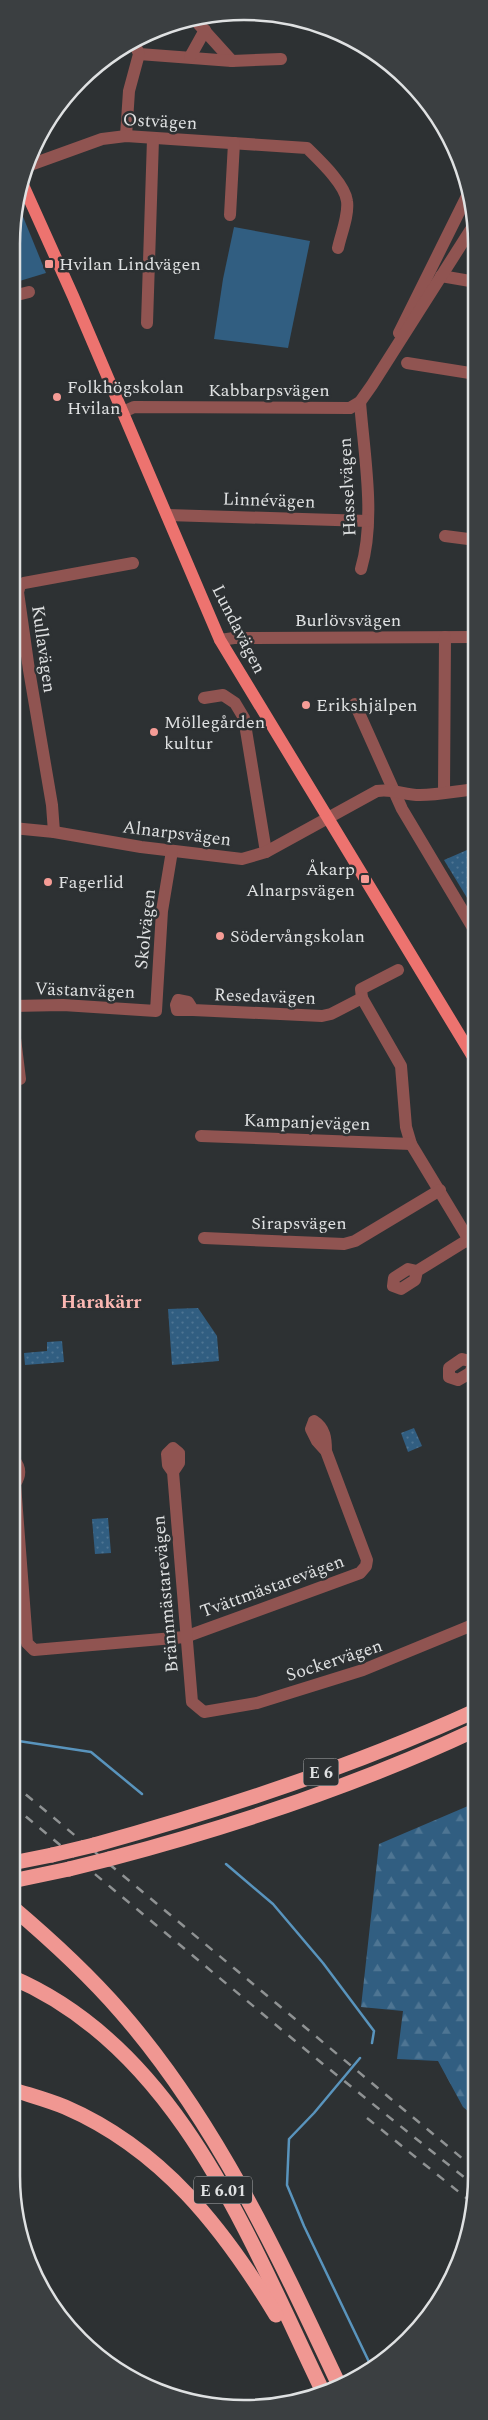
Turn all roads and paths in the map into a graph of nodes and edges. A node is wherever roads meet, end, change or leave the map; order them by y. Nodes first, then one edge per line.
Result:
1 (199, 24) edge
2 (205, 30) junction
3 (135, 49) edge
4 (190, 58) junction
5 (281, 59) dead end
6 (232, 61) junction
7 (126, 136) junction
8 (153, 138) junction
9 (234, 143) junction
10 (35, 163) edge
11 (26, 192) edge
12 (464, 201) edge
13 (230, 215) dead end
14 (468, 233) edge
15 (338, 248) dead end
16 (441, 276) junction
17 (468, 281) edge
18 (29, 292) dead end
19 (20, 294) edge
20 (147, 324) dead end
21 (390, 357) junction
22 (407, 363) dead end
23 (468, 373) edge
24 (360, 402) junction
25 (123, 412) junction
26 (167, 515) junction
27 (368, 522) junction
28 (445, 536) dead end
29 (468, 539) edge
30 (133, 563) dead end
31 (361, 569) dead end
32 (20, 585) edge
33 (20, 606) edge
34 (445, 637) junction
35 (468, 637) edge
36 (220, 640) junction
37 (204, 698) dead end
38 (355, 704) dead end
39 (392, 789) junction
40 (468, 790) edge
41 (444, 792) junction
42 (328, 819) junction
43 (20, 829) edge
44 (54, 832) junction
45 (172, 852) junction
46 (266, 852) junction
47 (468, 920) edge
48 (398, 970) dead end
49 (362, 998) junction
50 (20, 1006) edge
51 (156, 1010) joint
52 (193, 1010) dead end
53 (468, 1049) edge
54 (201, 1136) dead end
55 (411, 1144) junction
56 (440, 1190) junction
57 (204, 1238) dead end
58 (468, 1238) edge
59 (468, 1247) edge
60 (417, 1271) dead end
61 (326, 1452) dead end
62 (173, 1472) dead end
63 (20, 1562) edge
64 (468, 1627) edge
65 (186, 1637) junction
66 (200, 1710) joint
67 (468, 1714) edge
68 (468, 1733) edge
69 (20, 1861) edge
70 (20, 1880) edge
71 (20, 1915) edge
72 (20, 1982) edge
73 (20, 2092) edge
74 (337, 2380) edge
75 (319, 2387) edge
76 (319, 2387) edge

1 - 2 street
2 - 4 street
2 - 6 street
3 - 4 street
3 - 7 street
4 - 6 street
5 - 6 street
7 - 8 street, Ostvägen
7 - 10 street, Ostvägen
8 - 9 street, Ostvägen
8 - 20 street
9 - 13 street
9 - 15 street, Ostvägen
11 - 25 main road, Lundavägen
12 - 21 street
14 - 16 street
16 - 17 street
16 - 21 street
18 - 19 street
21 - 24 street
22 - 23 street
24 - 25 street, Kabbarpsvägen
24 - 27 street, Hasselvägen
25 - 26 main road, Lundavägen
26 - 27 street, Linnévägen
26 - 36 main road, Lundavägen
27 - 31 street, Hasselvägen
28 - 29 street
30 - 32 street, Kullavägen
33 - 44 street, Kullavägen
34 - 35 street, Burlövsvägen
34 - 36 street, Burlövsvägen
34 - 41 street
36 - 42 main road, Lundavägen
37 - 46 street
38 - 39 street
39 - 41 street
39 - 42 street, Alnarpsvägen
39 - 47 street
40 - 41 street
42 - 46 street, Alnarpsvägen
42 - 53 main road, Lundavägen
43 - 44 street, Alnarpsvägen
44 - 45 street, Alnarpsvägen
45 - 46 street, Alnarpsvägen
45 - 51 street, Skolvägen
48 - 49 street, Resedavägen
49 - 52 street, Resedavägen
49 - 55 street
50 - 51 street, Västanvägen
54 - 55 street, Kampanjevägen
55 - 56 street
56 - 57 street, Sirapsvägen
56 - 58 street
59 - 60 street
61 - 65 street, Tvättmästarevägen
62 - 65 street, Brännmästarevägen
63 - 65 street
64 - 66 street, Sockervägen
65 - 66 street, Brännmästarevägen
67 - 69 highway, E 6, bridge
68 - 70 highway, E 6, bridge
71 - 74 highway, E 6.01
72 - 75 highway, E 6.01
73 - 76 highway

